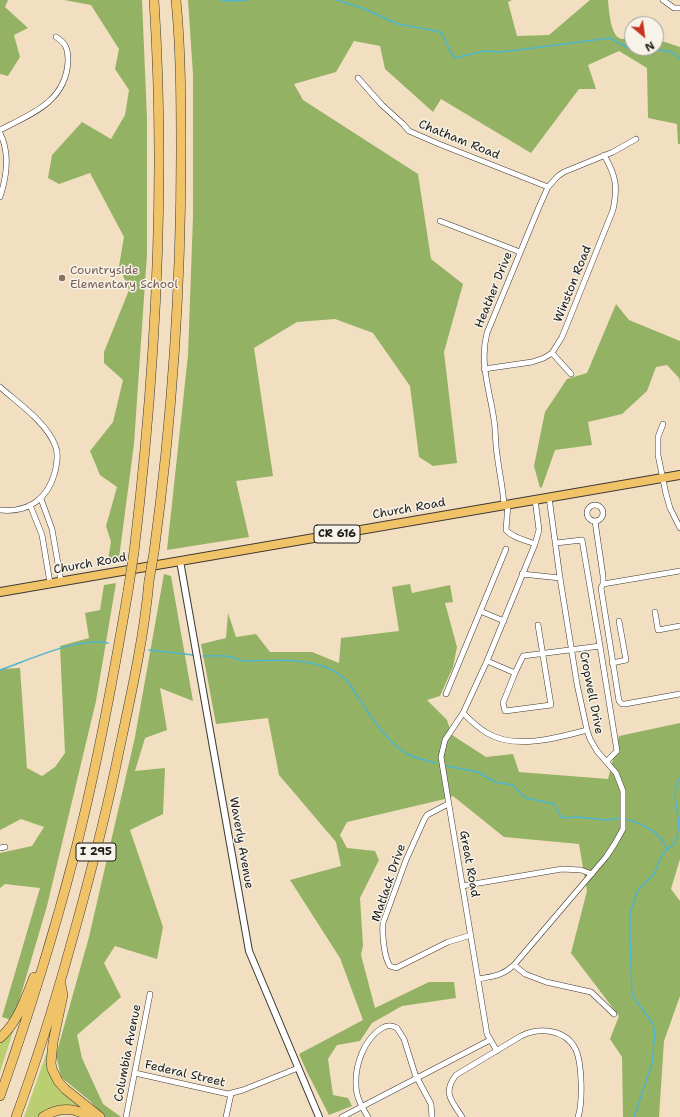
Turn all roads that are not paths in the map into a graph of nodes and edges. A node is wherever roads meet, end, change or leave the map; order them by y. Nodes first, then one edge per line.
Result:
1 (154, 0) edge
2 (176, 0) edge
3 (663, 0) edge
4 (680, 8) edge
5 (56, 37) dead end
6 (358, 78) dead end
7 (0, 131) edge
8 (636, 139) dead end
9 (604, 155) junction
10 (548, 187) junction
11 (0, 197) edge
12 (440, 221) dead end
13 (520, 252) junction
14 (552, 353) junction
15 (484, 369) junction
16 (571, 374) dead end
17 (0, 387) edge
18 (663, 424) dead end
19 (680, 475) edge
20 (663, 478) junction
21 (549, 497) junction
22 (41, 499) junction
23 (535, 499) junction
24 (30, 505) junction
25 (506, 505) junction
26 (0, 510) edge
27 (595, 521) dead end
28 (680, 528) edge
29 (556, 543) junction
30 (535, 544) junction
31 (506, 549) dead end
32 (180, 561) junction
33 (680, 571) edge
34 (522, 574) junction
35 (560, 578) junction
36 (61, 581) junction
37 (50, 583) junction
38 (603, 584) junction
39 (0, 592) edge
40 (480, 610) junction
41 (655, 612) dead end
42 (504, 621) junction
43 (619, 621) dead end
44 (538, 626) dead end
45 (680, 626) edge
46 (600, 646) junction
47 (572, 649) junction
48 (543, 654) junction
49 (488, 661) junction
50 (612, 663) junction
51 (515, 673) junction
52 (446, 694) dead end
53 (680, 694) edge
54 (463, 713) junction
55 (587, 730) junction
56 (606, 762) junction
57 (448, 804) junction
58 (592, 874) junction
59 (462, 886) junction
60 (54, 930) junction
61 (471, 935) junction
62 (514, 965) junction
63 (478, 979) junction
64 (60, 983) junction
65 (150, 994) dead end
66 (614, 1014) dead end
67 (0, 1038) edge
68 (490, 1040) junction
69 (497, 1051) junction
70 (298, 1068) junction
71 (135, 1073) junction
72 (417, 1077) junction
73 (231, 1094) junction
74 (0, 1096) edge
75 (362, 1106) junction
76 (16, 1117) edge
77 (43, 1117) edge
78 (89, 1117) edge
79 (100, 1117) edge
80 (126, 1117) edge
81 (226, 1117) edge
82 (319, 1117) edge
83 (342, 1117) edge
84 (368, 1117) edge
85 (432, 1117) edge
86 (462, 1117) edge
87 (578, 1117) edge

1 - 60 highway, I 295, bridge
2 - 64 highway, I 295, bridge
3 - 4 street
5 - 7 street
6 - 10 street, Chatham Road
7 - 11 street
8 - 9 street, Heather Drive
9 - 10 street, Heather Drive
9 - 14 street, Winston Road
10 - 13 street, Heather Drive
12 - 13 street
13 - 15 street, Heather Drive
14 - 15 street
14 - 16 street
15 - 25 street, Heather Drive
17 - 22 street
18 - 20 street
19 - 20 main road, Church Road / CR 616
20 - 21 main road, Church Road / CR 616
20 - 28 street
21 - 23 main road, Church Road / CR 616
21 - 29 street, Cropwell Drive
22 - 24 street
22 - 36 street
23 - 25 main road, Church Road / CR 616
23 - 30 street, Great Road
24 - 26 street
24 - 37 street
25 - 30 street
25 - 32 main road, Church Road / CR 616
27 - 38 street
29 - 35 street, Cropwell Drive
29 - 46 street
30 - 34 street, Great Road
31 - 40 street
32 - 36 main road, Church Road / CR 616
32 - 70 street, Waverly Avenue
33 - 38 street
34 - 35 street
34 - 42 street, Great Road
35 - 47 street, Cropwell Drive
36 - 37 main road, Church Road / CR 616
37 - 39 main road, Church Road / CR 616
38 - 50 street
40 - 42 street
40 - 52 street
41 - 45 street
42 - 49 street, Great Road
43 - 50 street
44 - 48 street
46 - 47 street
46 - 56 street
47 - 48 street
47 - 55 street, Cropwell Drive
48 - 51 street
48 - 51 street
49 - 51 street
49 - 54 street, Great Road
50 - 53 street
54 - 55 street
54 - 57 street, Great Road
55 - 56 street, Cropwell Drive
56 - 58 street, Cropwell Drive
57 - 59 street, Great Road
57 - 61 street, Matlack Drive
58 - 59 street
58 - 62 street, Cropwell Drive
59 - 61 street, Great Road
60 - 67 highway
60 - 74 highway, I 295
61 - 63 street, Great Road
62 - 63 street, Cropwell Drive
62 - 66 street
63 - 68 street, Great Road
64 - 76 highway, I 295
64 - 79 highway
65 - 71 street, Columbia Avenue
68 - 69 street, Great Road
68 - 72 street
69 - 86 street
69 - 87 street
70 - 73 street, Federal Street
70 - 82 street, Waverly Avenue
71 - 73 street, Federal Street
71 - 80 street, Columbia Avenue
72 - 75 street
72 - 75 street
72 - 85 street
73 - 81 street
75 - 83 street
75 - 84 street
77 - 78 highway

